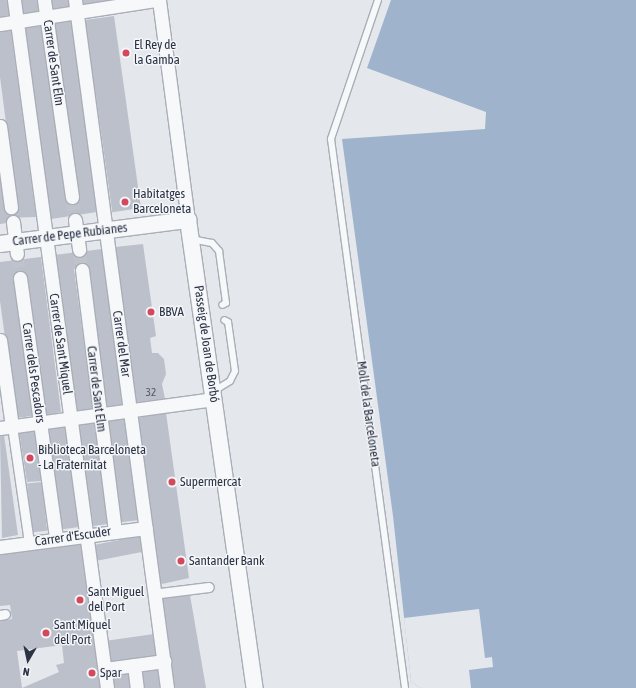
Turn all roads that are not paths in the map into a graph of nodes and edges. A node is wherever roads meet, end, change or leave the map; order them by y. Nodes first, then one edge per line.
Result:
1 (14, 0) edge
2 (44, 0) edge
3 (155, 0) edge
4 (159, 0) edge
5 (378, 0) edge
6 (76, 6) edge
7 (47, 17) junction
8 (17, 21) junction
9 (0, 24) edge
10 (0, 126) edge
11 (72, 197) tunnel mouth
12 (11, 207) dead end
13 (188, 220) junction
14 (13, 222) dead end
15 (76, 227) junction
16 (106, 231) junction
17 (46, 238) junction
18 (191, 239) junction
19 (11, 247) edge
20 (79, 250) tunnel mouth
21 (82, 270) tunnel mouth
22 (20, 278) tunnel mouth
23 (222, 305) dead end
24 (224, 320) dead end
25 (0, 340) edge
26 (213, 396) junction
27 (130, 411) junction
28 (100, 415) junction
29 (70, 419) junction
30 (40, 423) junction
31 (6, 427) edge
32 (146, 528) junction
33 (115, 532) junction
34 (86, 535) junction
35 (56, 540) junction
36 (29, 543) junction
37 (0, 547) edge
38 (209, 587) dead end
39 (160, 593) dead end
40 (164, 661) junction
41 (134, 665) junction
42 (104, 669) junction
43 (107, 688) edge
44 (137, 688) edge
45 (167, 688) edge
46 (255, 688) edge
47 (405, 688) edge

1 - 8 street, Carrer de Sant Miquel
2 - 7 street, Carrer de Sant Elm
3 - 6 street
4 - 13 street, Passeig de Joan de Borbó
5 - 47 lane, Moll de la Barceloneta
6 - 7 street
6 - 16 street, Carrer del Mar
7 - 8 street
7 - 11 street, Carrer de Sant Elm
8 - 9 street
8 - 17 street, Carrer de Sant Miquel
10 - 12 street
13 - 16 street, Carrer de Pepe Rubianes
13 - 18 street, Passeig de Joan de Borbó
14 - 19 street
15 - 16 street, Carrer de Pepe Rubianes
15 - 17 street, Carrer de Pepe Rubianes
15 - 20 street
16 - 27 street, Carrer del Mar
17 - 19 street, Carrer de Pepe Rubianes
17 - 29 street, Carrer de Sant Miquel
18 - 23 lane
18 - 26 street, Passeig de Joan de Borbó
21 - 28 street, Carrer de Sant Elm
22 - 30 street, Carrer dels Pescadors
24 - 26 lane
25 - 31 street
26 - 27 street
26 - 46 street, Passeig de Joan de Borbó
27 - 28 street
27 - 32 street, Carrer del Mar
28 - 29 street
28 - 33 street, Carrer de Sant Elm
29 - 30 street
29 - 34 street, Carrer de Sant Miquel
30 - 31 street
30 - 35 street, Carrer dels Pescadors
31 - 36 street
32 - 33 street, Carrer d'Escuder
32 - 40 street, Carrer del Mar
33 - 34 street, Carrer d'Escuder
34 - 35 street, Carrer d'Escuder
34 - 42 street, Carrer de Sant Miquel
35 - 36 street, Carrer d'Escuder
36 - 37 street, Carrer d'Escuder
38 - 39 street
40 - 41 street
40 - 45 street, Carrer del Mar
41 - 42 street
41 - 44 street
42 - 43 street, Carrer de Sant Miquel

